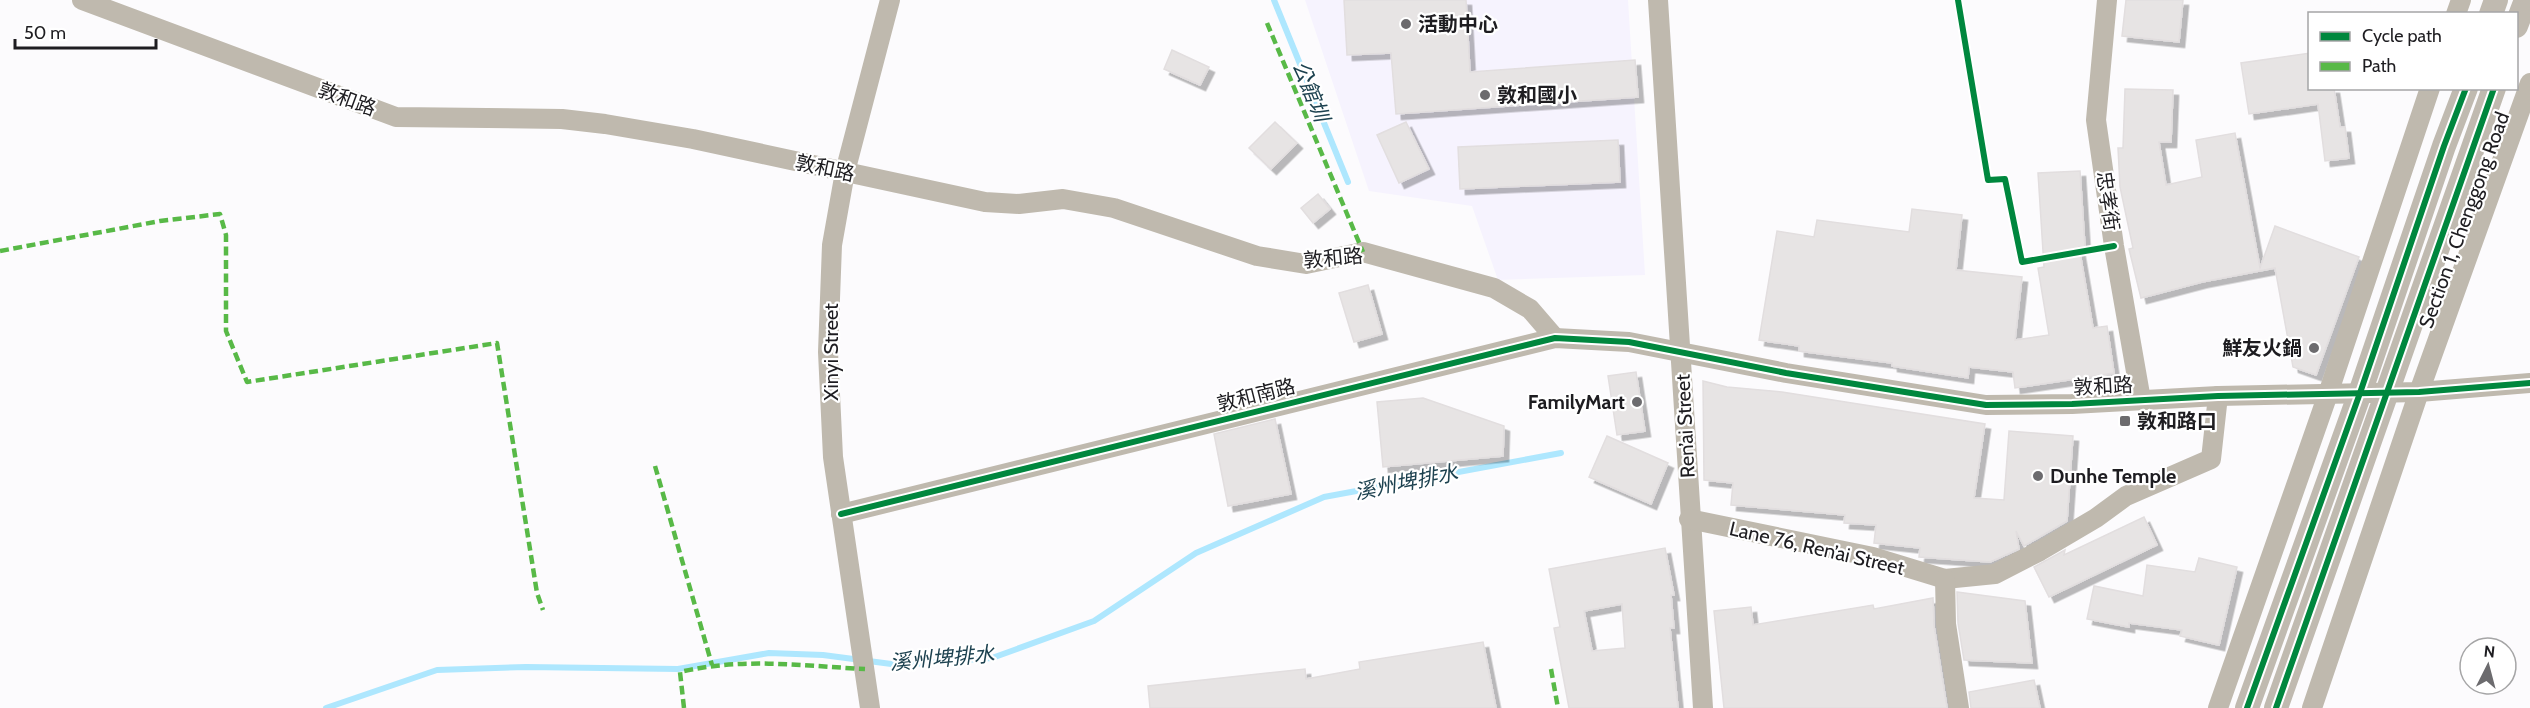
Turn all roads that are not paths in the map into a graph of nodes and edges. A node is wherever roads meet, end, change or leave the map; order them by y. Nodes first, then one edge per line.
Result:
1 (82, 0) edge
2 (890, 0) edge
3 (1658, 0) edge
4 (2107, 0) edge
5 (2526, 0) edge
6 (2518, 23) edge
7 (2530, 83) edge
8 (2429, 90) edge
9 (2465, 90) edge
10 (2493, 90) edge
11 (845, 172) junction
12 (1555, 339) junction
13 (1681, 352) junction
14 (2530, 383) edge
15 (2419, 392) junction
16 (2360, 393) junction
17 (2389, 393) junction
18 (2328, 394) junction
19 (2218, 396) junction
20 (2141, 400) junction
21 (841, 514) junction
22 (1689, 519) junction
23 (1945, 579) junction
24 (870, 708) edge
25 (1703, 708) edge
26 (1959, 708) edge
27 (2218, 708) edge
28 (2247, 708) edge
29 (2276, 708) edge
30 (2312, 708) edge

1 - 11 street, 敦和路
2 - 11 street, Xinyi Street
3 - 13 street, Ren’ai Street
4 - 20 street, 忠孝街
5 - 6 main road
7 - 15 street, Section 1, Chenggong Road
8 - 18 street
9 - 16 main road, Section 1, Chenggong Road
10 - 17 main road, Section 1, Chenggong Road
11 - 12 street, 敦和路
11 - 21 street, Xinyi Street
12 - 13 street, 敦和南路
12 - 21 street, 敦和南路
13 - 20 street, 敦和路
13 - 22 street, Ren’ai Street
14 - 15 street, 敦和路
15 - 17 street, 敦和路
15 - 30 street, Section 1, Chenggong Road
16 - 17 street, 敦和路
16 - 18 street, 敦和路
16 - 28 main road, Section 1, Chenggong Road
17 - 29 main road, Section 1, Chenggong Road
18 - 19 street, 敦和路
18 - 27 street
19 - 20 street, 敦和路
19 - 23 street
21 - 24 street, Xinyi Street
22 - 23 street, Lane 76, Ren’ai Street
22 - 25 street, Ren’ai Street
23 - 26 street

